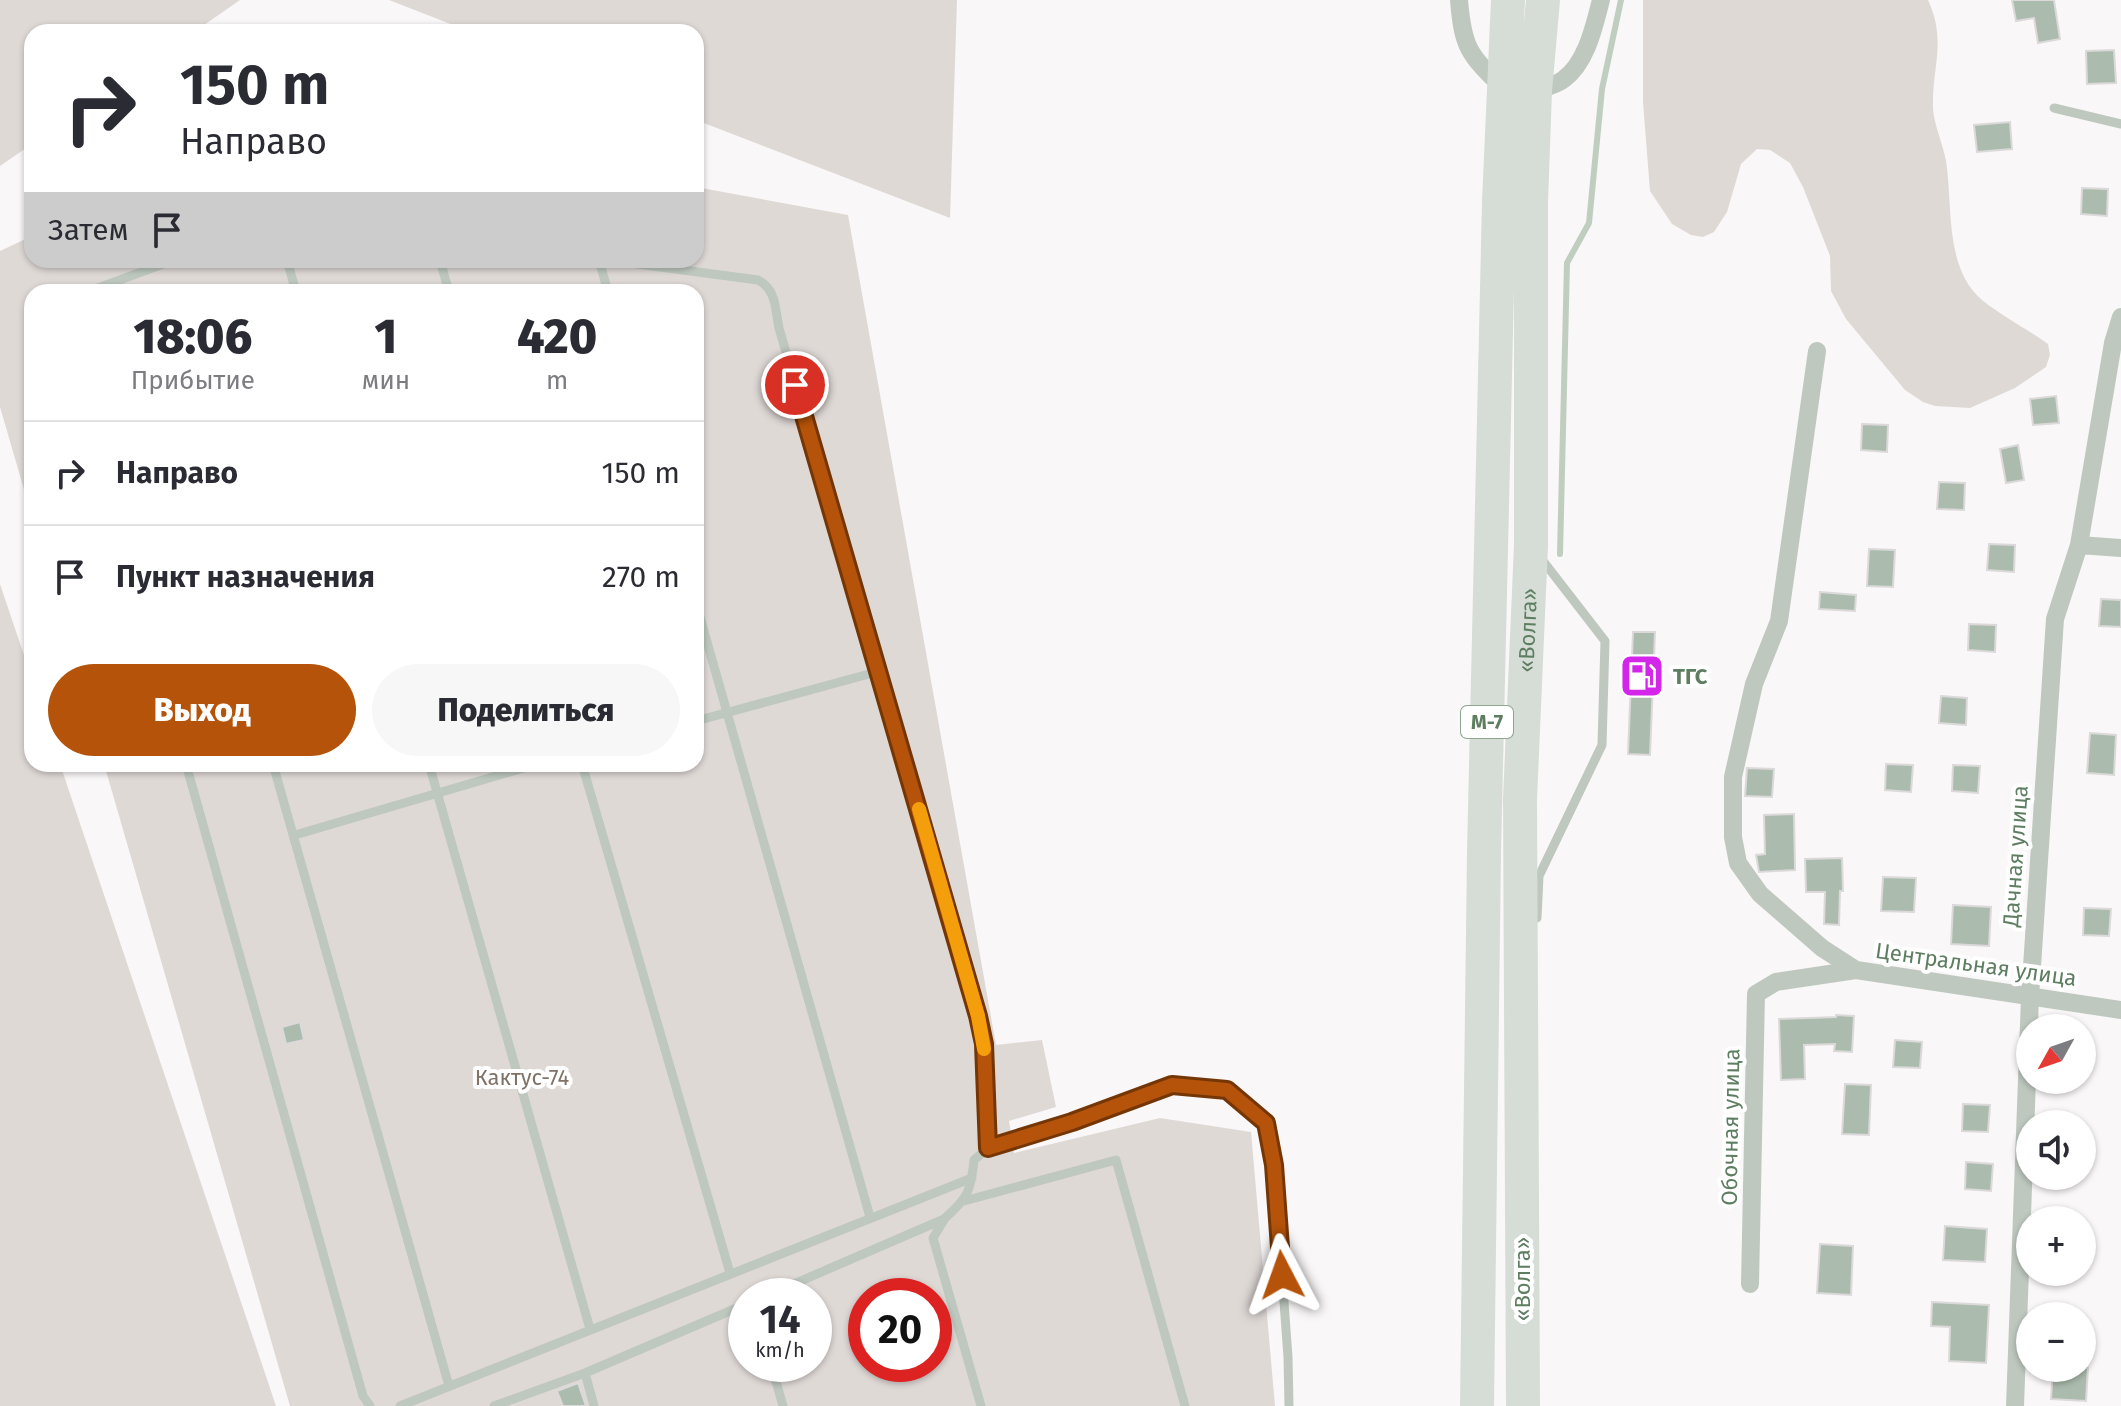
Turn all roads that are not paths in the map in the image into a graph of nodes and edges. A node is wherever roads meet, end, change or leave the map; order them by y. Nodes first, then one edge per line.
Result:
1 (1459, 0) edge
2 (1508, 0) edge
3 (1543, 0) edge
4 (1601, 0) edge
5 (1519, 90) junction
6 (2054, 108) dead end
7 (2121, 124) edge
8 (155, 268) edge
9 (667, 268) edge
10 (126, 280) junction
11 (113, 284) edge
12 (127, 284) edge
13 (2121, 317) edge
14 (1817, 351) dead end
15 (1531, 545) junction
16 (2079, 545) junction
17 (2121, 548) edge
18 (704, 631) edge
19 (880, 671) junction
20 (727, 712) junction
21 (704, 719) edge
22 (188, 772) edge
23 (275, 772) edge
24 (431, 772) edge
25 (507, 772) edge
26 (584, 772) edge
27 (436, 791) junction
28 (295, 835) junction
29 (1536, 934) dead end
30 (1856, 970) junction
31 (1776, 982) joint
32 (2030, 997) junction
33 (2121, 1010) edge
34 (988, 1148) junction
35 (972, 1178) junction
36 (964, 1201) junction
37 (870, 1217) junction
38 (944, 1219) junction
39 (730, 1273) junction
40 (808, 1278) edge
41 (1750, 1284) dead end
42 (728, 1312) edge
43 (590, 1329) junction
44 (585, 1373) junction
45 (776, 1382) edge
46 (449, 1386) junction
47 (370, 1406) edge
48 (400, 1406) edge
49 (494, 1406) edge
50 (594, 1406) edge
51 (783, 1406) edge
52 (981, 1406) edge
53 (1185, 1406) edge
54 (1289, 1406) edge
55 (1477, 1406) edge
56 (1523, 1406) edge
57 (2015, 1406) edge

1 - 5 street
2 - 5 highway, «Волга» / М-7
3 - 5 highway, «Волга» / М-7
4 - 5 street
5 - 15 highway, «Волга» / М-7
5 - 55 highway, «Волга» / М-7
6 - 7 lane
8 - 10 lane
9 - 19 lane
10 - 11 lane
10 - 12 lane
13 - 16 street, Дачная улица
14 - 30 street
15 - 29 lane
15 - 56 highway, «Волга» / М-7
16 - 17 street
16 - 32 street, Дачная улица
18 - 20 lane
19 - 20 lane
19 - 34 lane
20 - 21 lane
20 - 37 lane
22 - 47 lane
23 - 28 lane
24 - 27 lane
25 - 27 lane
26 - 39 lane
27 - 28 lane
27 - 43 lane
28 - 46 lane
30 - 31 street, Центральная улица
30 - 32 street, Центральная улица
31 - 41 street, Обочная улица
32 - 33 street, Центральная улица
32 - 57 street, Дачная улица
34 - 35 lane
34 - 54 lane
35 - 36 lane
35 - 37 lane
36 - 38 lane
36 - 53 lane
37 - 39 lane
38 - 40 lane
38 - 52 lane
39 - 43 lane
42 - 44 lane
43 - 46 lane
44 - 49 lane
44 - 50 lane
45 - 51 lane
46 - 48 lane

